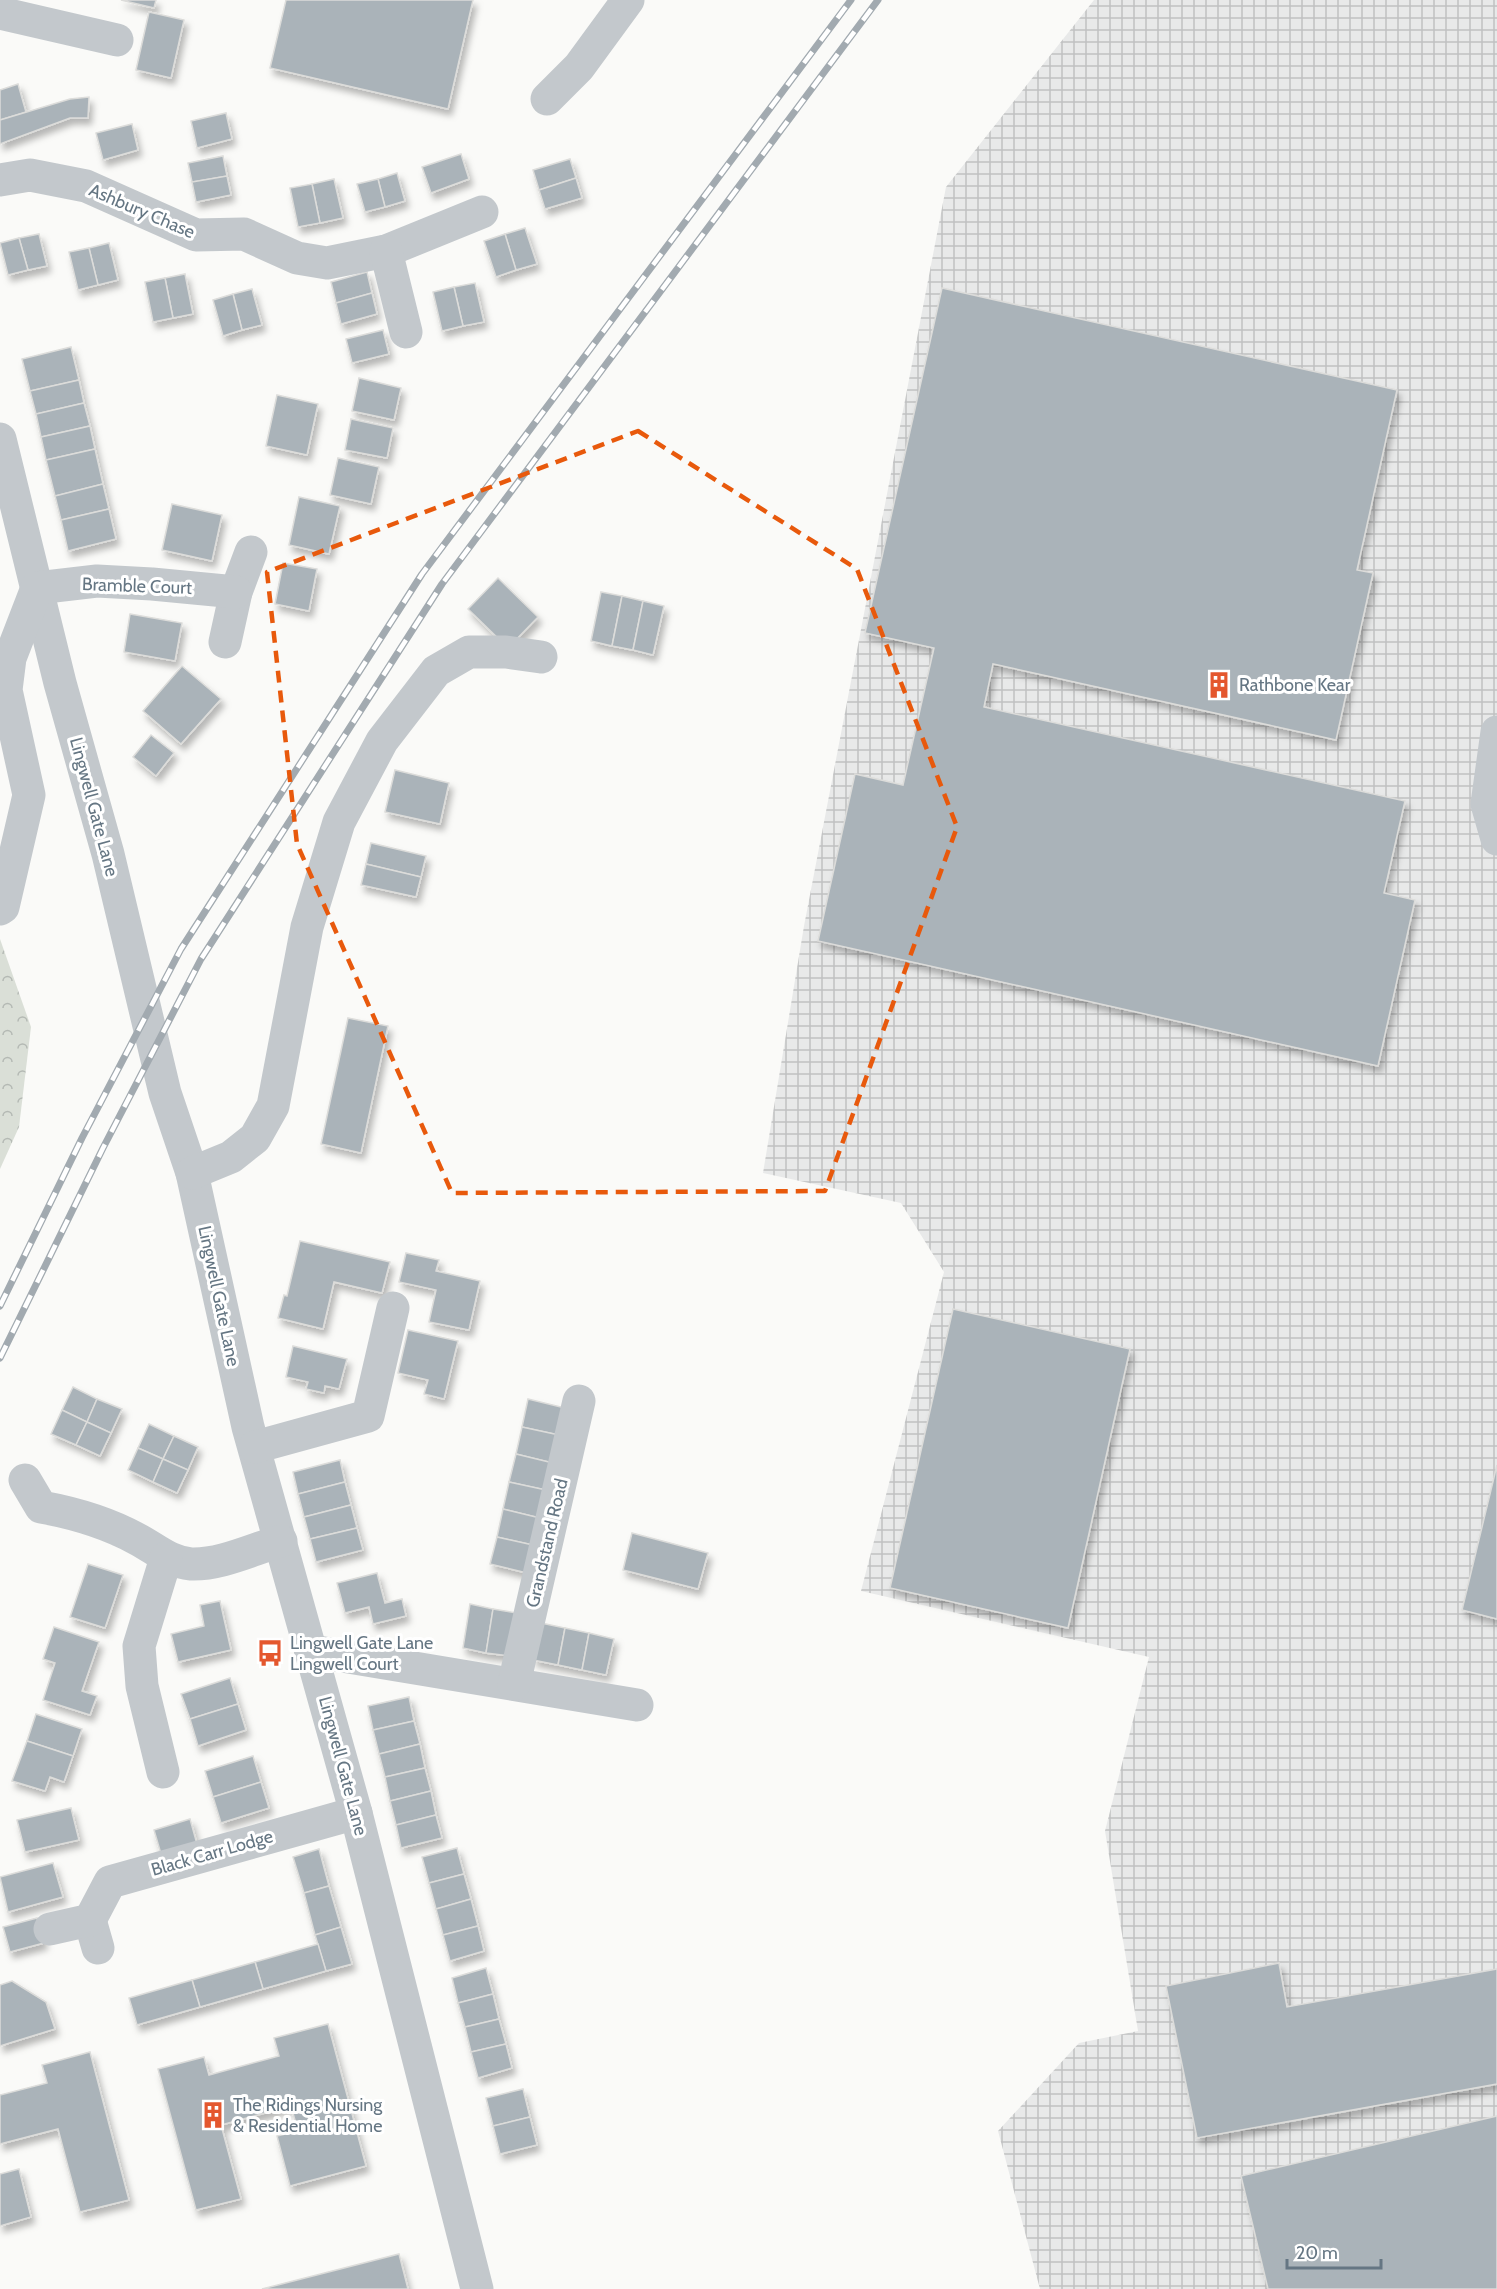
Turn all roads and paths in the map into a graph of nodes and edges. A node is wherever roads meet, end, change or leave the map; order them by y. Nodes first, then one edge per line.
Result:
1 (628, 0) edge
2 (0, 13) edge
3 (117, 40) dead end
4 (546, 99) dead end
5 (0, 180) edge
6 (482, 212) dead end
7 (386, 251) junction
8 (406, 332) dead end
9 (0, 439) edge
10 (251, 552) dead end
11 (38, 588) junction
12 (237, 592) junction
13 (225, 642) dead end
14 (541, 657) dead end
15 (1497, 732) edge
16 (1497, 839) edge
17 (0, 909) edge
18 (192, 1173) junction
19 (393, 1308) dead end
20 (579, 1401) dead end
21 (255, 1447) junction
22 (25, 1480) dead end
23 (281, 1541) junction
24 (166, 1558) junction
25 (312, 1651) junction
26 (514, 1684) junction
27 (637, 1705) dead end
28 (163, 1772) dead end
29 (356, 1813) junction
30 (50, 1929) dead end
31 (477, 2289) edge

1 - 4 street
2 - 3 street
5 - 7 street, Ashbury Chase
6 - 7 street, Ashbury Chase
7 - 8 street
9 - 11 street, Lingwell Gate Lane
10 - 12 street
11 - 12 street, Bramble Court
11 - 17 street
11 - 18 street, Lingwell Gate Lane
12 - 13 street
14 - 18 street
15 - 16 street
18 - 21 street, Lingwell Gate Lane
19 - 21 street
20 - 26 street, Grandstand Road
21 - 23 street, Lingwell Gate Lane
22 - 24 street
23 - 24 street
23 - 25 street, Lingwell Gate Lane
24 - 28 street
25 - 26 street
25 - 29 street, Lingwell Gate Lane
26 - 27 street
29 - 30 street, Black Carr Lodge
29 - 31 street, Lingwell Gate Lane

